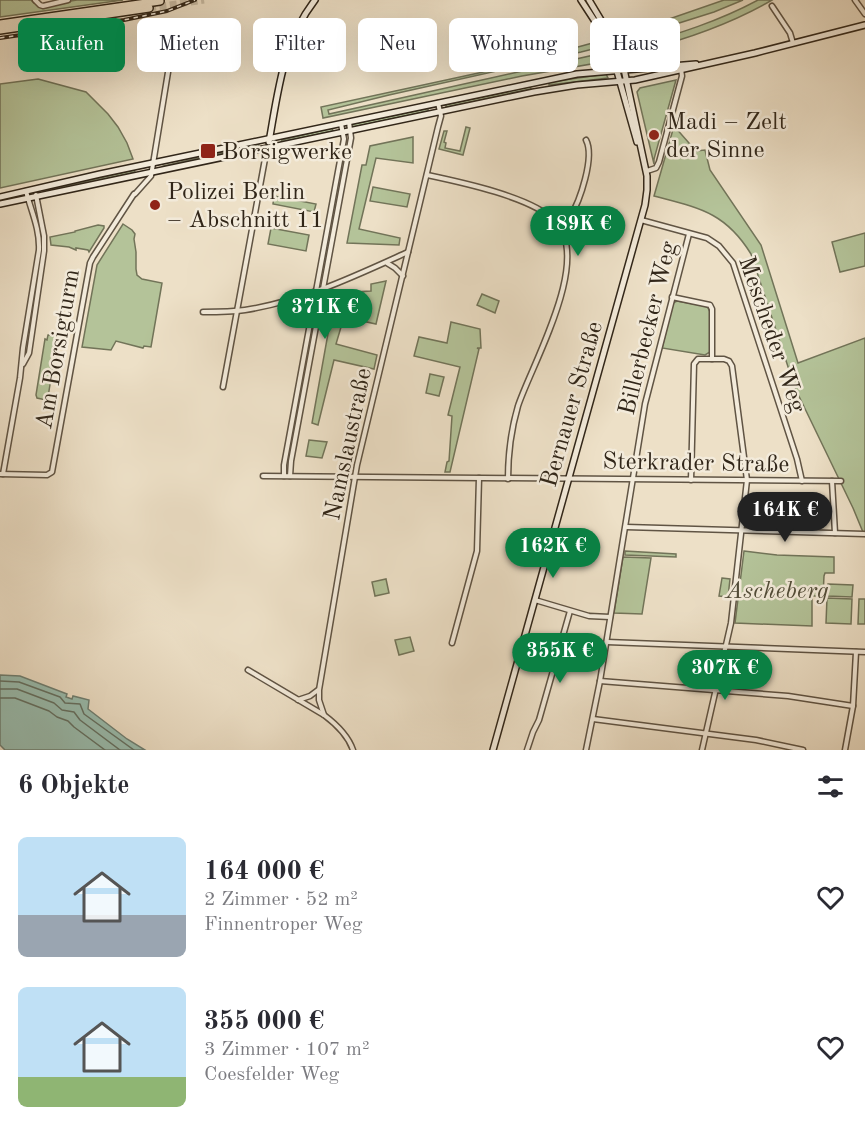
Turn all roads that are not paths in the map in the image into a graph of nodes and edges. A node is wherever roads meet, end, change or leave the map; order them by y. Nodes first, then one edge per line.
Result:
1 (35, 0) edge
2 (68, 0) edge
3 (315, 0) edge
4 (581, 0) edge
5 (589, 0) edge
6 (855, 0) edge
7 (160, 1) edge
8 (772, 6) dead end
9 (149, 8) tunnel mouth
10 (865, 14) edge
11 (593, 18) edge
12 (600, 18) edge
13 (0, 24) edge
14 (865, 25) edge
15 (0, 30) edge
16 (793, 43) junction
17 (680, 68) joint
18 (168, 72) edge
19 (598, 72) edge
20 (617, 72) edge
21 (625, 72) edge
22 (664, 72) edge
23 (620, 81) junction
24 (627, 81) junction
25 (438, 103) junction
26 (440, 112) junction
27 (349, 122) junction
28 (341, 124) junction
29 (350, 130) junction
30 (343, 132) junction
31 (269, 139) junction
32 (586, 140) dead end
33 (268, 147) junction
34 (153, 163) junction
35 (646, 170) junction
36 (151, 172) junction
37 (427, 175) junction
38 (34, 189) junction
39 (26, 190) junction
40 (12, 194) junction
41 (36, 196) junction
42 (0, 197) edge
43 (28, 198) junction
44 (0, 203) edge
45 (640, 220) junction
46 (561, 227) junction
47 (689, 234) junction
48 (408, 252) junction
49 (386, 263) junction
50 (403, 276) junction
51 (323, 290) junction
52 (316, 292) junction
53 (299, 297) junction
54 (672, 297) junction
55 (237, 310) junction
56 (203, 312) dead end
57 (312, 313) junction
58 (319, 314) junction
59 (712, 359) junction
60 (22, 367) junction
61 (223, 387) dead end
62 (1, 474) edge
63 (263, 476) dead end
64 (284, 476) junction
65 (290, 476) junction
66 (356, 477) junction
67 (478, 478) junction
68 (508, 479) junction
69 (569, 479) junction
70 (633, 480) junction
71 (691, 480) junction
72 (747, 480) junction
73 (802, 481) junction
74 (832, 481) junction
75 (841, 481) dead end
76 (626, 527) junction
77 (741, 531) junction
78 (835, 533) junction
79 (864, 534) edge
80 (535, 600) junction
81 (570, 611) junction
82 (610, 617) junction
83 (607, 642) junction
84 (452, 643) dead end
85 (725, 647) junction
86 (856, 651) junction
87 (865, 652) edge
88 (248, 670) dead end
89 (600, 681) junction
90 (319, 690) junction
91 (716, 691) junction
92 (297, 700) junction
93 (853, 706) junction
94 (324, 715) junction
95 (593, 719) junction
96 (705, 734) junction
97 (353, 750) edge
98 (493, 750) edge
99 (527, 750) edge
100 (586, 750) edge
101 (702, 750) edge
102 (803, 750) edge
103 (845, 750) edge

1 - 2 street
3 - 31 main road
4 - 11 main road, Bernauer Straße
5 - 12 main road, Bernauer Straße
6 - 10 street
7 - 13 highway
8 - 16 street
9 - 15 highway
14 - 16 main road
16 - 17 main road
17 - 35 street, Bernauer Straße
18 - 34 street, Am Borsigturm
19 - 25 main road
20 - 23 main road, Bernauer Straße
21 - 24 main road, Bernauer Straße
22 - 24 main road
23 - 24 main road
23 - 26 main road
23 - 35 main road, Bernauer Straße
24 - 35 main road, Bernauer Straße
25 - 26 street, Namslaustraße
25 - 27 main road
26 - 29 main road
26 - 37 street, Namslaustraße
27 - 28 main road
27 - 29 street
28 - 30 street
28 - 31 main road
29 - 30 main road
29 - 51 street
30 - 33 main road
30 - 52 street
31 - 33 main road
31 - 34 main road
32 - 46 street
33 - 36 main road
33 - 55 street
34 - 36 street, Am Borsigturm
34 - 38 main road
35 - 45 main road, Bernauer Straße
36 - 41 main road
36 - 62 street, Am Borsigturm
37 - 46 street
37 - 48 street, Namslaustraße
38 - 39 main road
38 - 41 street, Am Borsigturm
39 - 40 main road
39 - 43 street, Am Borsigturm
40 - 42 main road
40 - 44 main road
41 - 43 main road
41 - 60 street, Am Borsigturm
43 - 44 main road
43 - 60 street, Am Borsigturm
45 - 47 street, Mescheder Weg
45 - 69 main road, Bernauer Straße
46 - 68 street
47 - 54 street, Billerbecker Weg
47 - 73 street, Mescheder Weg
48 - 49 street
48 - 50 street, Namslaustraße
49 - 50 street
49 - 51 street
50 - 66 street, Namslaustraße
51 - 52 street
51 - 58 street
52 - 53 street
52 - 57 street
53 - 55 street
53 - 57 street
54 - 59 street
54 - 70 street, Billerbecker Weg
55 - 56 street
55 - 61 street
57 - 58 street
57 - 64 street
58 - 65 street
59 - 71 street
59 - 72 street
60 - 62 street, Am Borsigturm
63 - 64 street, Sterkrader Straße
64 - 65 street, Sterkrader Straße
65 - 66 street, Sterkrader Straße
66 - 67 street, Sterkrader Straße
66 - 90 street, Namslaustraße
67 - 68 street, Sterkrader Straße
67 - 84 street
68 - 69 street, Sterkrader Straße
69 - 70 street, Sterkrader Straße
69 - 80 main road, Bernauer Straße
70 - 71 street, Sterkrader Straße
70 - 76 street, Billerbecker Weg
71 - 72 street, Sterkrader Straße
72 - 73 street, Sterkrader Straße
72 - 77 street
73 - 74 street, Sterkrader Straße
74 - 75 street, Sterkrader Straße
74 - 78 street
76 - 77 street
76 - 82 street, Billerbecker Weg
77 - 78 street
77 - 85 street
78 - 79 street
80 - 81 street
80 - 98 main road, Bernauer Straße
81 - 82 street
81 - 99 street
82 - 83 street, Billerbecker Weg
83 - 85 street
83 - 89 street, Billerbecker Weg
85 - 86 street
85 - 91 street
86 - 87 street
86 - 93 street
88 - 92 street
89 - 91 street
89 - 95 street, Billerbecker Weg
90 - 92 street
90 - 94 street, Namslaustraße
91 - 93 street
91 - 96 street
92 - 94 street
93 - 103 street
94 - 97 street
95 - 96 street
95 - 100 street, Billerbecker Weg
96 - 101 street
96 - 102 street

